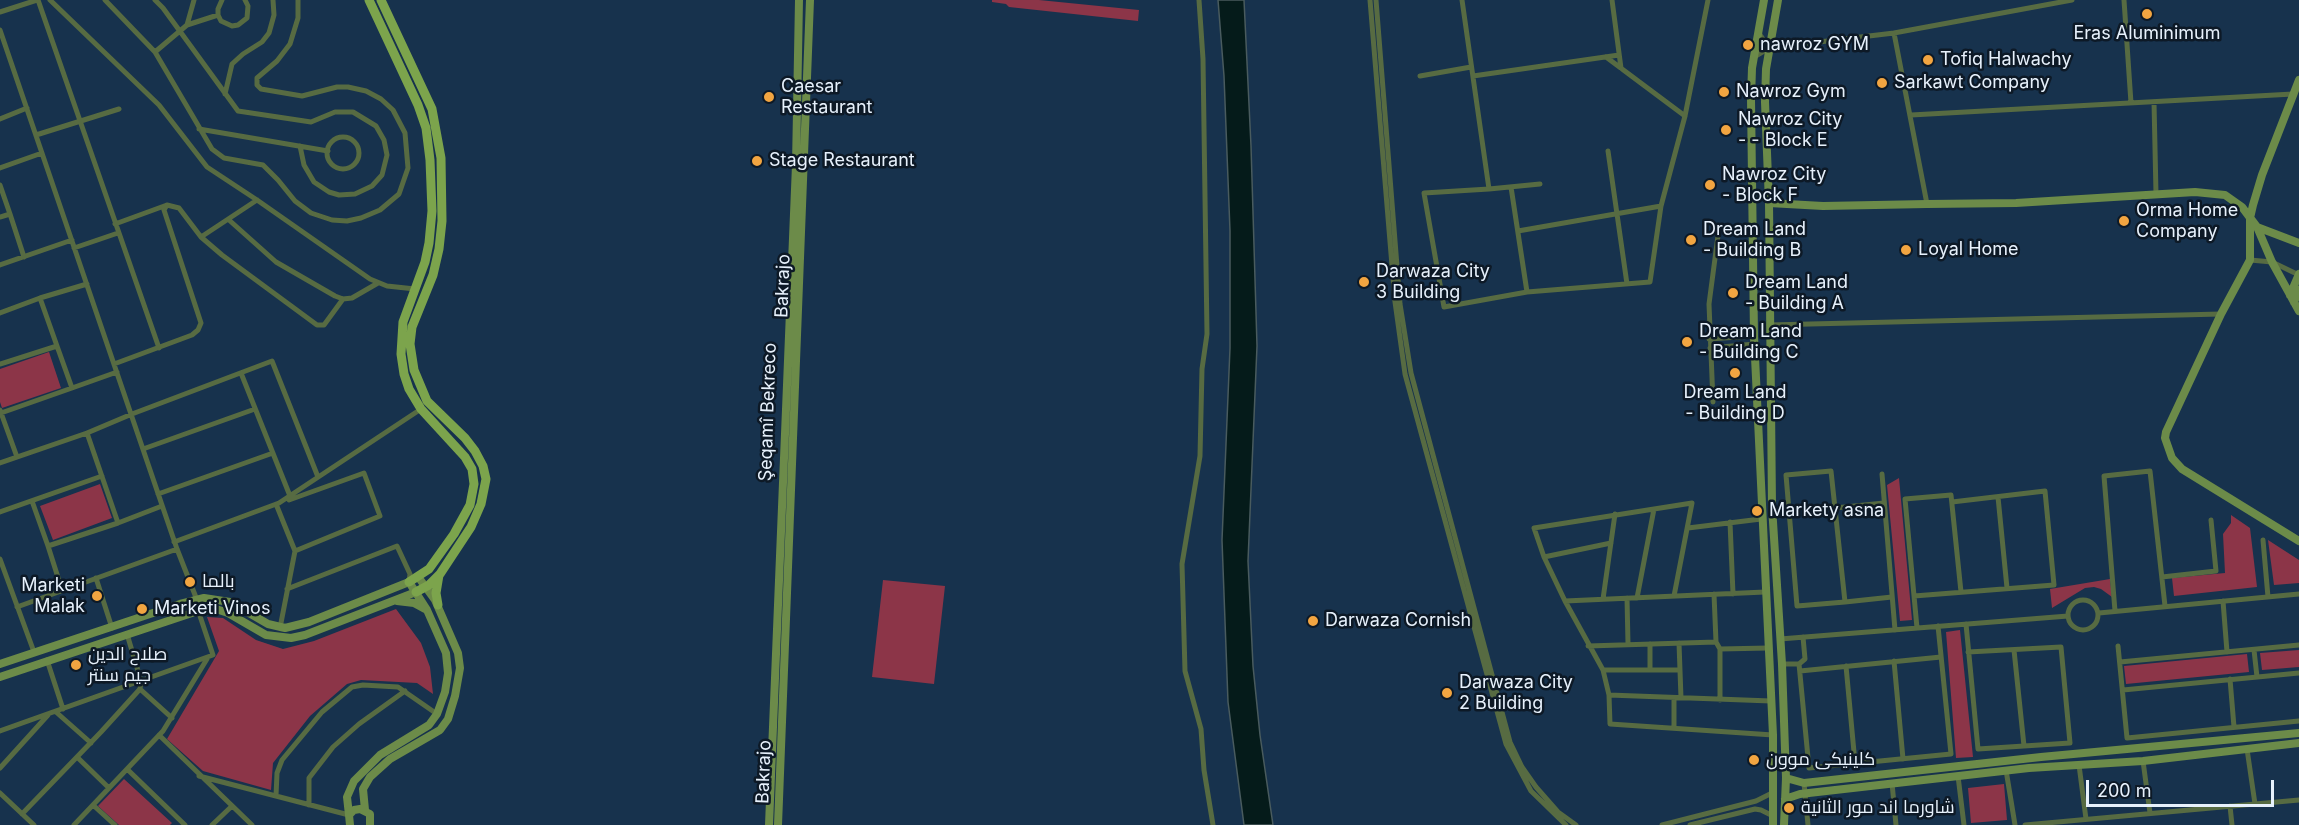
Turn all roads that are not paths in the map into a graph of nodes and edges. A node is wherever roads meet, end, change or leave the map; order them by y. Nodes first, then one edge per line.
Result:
1 (37, 0) edge
2 (50, 0) edge
3 (105, 0) edge
4 (155, 0) edge
5 (194, 0) edge
6 (222, 0) edge
7 (245, 0) edge
8 (273, 0) edge
9 (298, 0) edge
10 (369, 0) edge
11 (381, 0) edge
12 (799, 0) edge
13 (810, 0) edge
14 (1198, 0) edge
15 (1370, 0) edge
16 (1376, 0) edge
17 (1462, 0) edge
18 (1612, 0) edge
19 (1708, 0) edge
20 (1764, 0) edge
21 (1778, 0) edge
22 (2072, 0) edge
23 (2124, 0) edge
24 (0, 12) edge
25 (218, 15) junction
26 (187, 25) junction
27 (1759, 27) junction
28 (1773, 27) junction
29 (0, 30) edge
30 (180, 31) junction
31 (1894, 33) junction
32 (1769, 48) junction
33 (155, 52) junction
34 (1619, 55) junction
35 (1606, 57) junction
36 (1754, 57) junction
37 (1471, 67) junction
38 (1621, 68) junction
39 (1752, 68) junction
40 (1766, 69) junction
41 (1420, 76) dead end
42 (1473, 76) junction
43 (2299, 80) edge
44 (225, 94) junction
45 (2293, 94) junction
46 (2154, 102) junction
47 (2131, 104) junction
48 (27, 108) junction
49 (119, 109) dead end
50 (1911, 115) junction
51 (1685, 116) junction
52 (0, 119) edge
53 (80, 120) junction
54 (199, 129) junction
55 (36, 135) junction
56 (800, 145) junction
57 (300, 146) junction
58 (328, 151) junction
59 (1608, 151) dead end
60 (42, 153) junction
61 (0, 168) edge
62 (1540, 184) dead end
63 (0, 185) edge
64 (1511, 187) junction
65 (1489, 189) junction
66 (2156, 194) junction
67 (257, 200) junction
68 (1769, 203) junction
69 (1927, 204) junction
70 (167, 205) junction
71 (1661, 206) junction
72 (10, 214) junction
73 (1617, 215) junction
74 (0, 217) edge
75 (2250, 218) junction
76 (229, 220) junction
77 (115, 224) junction
78 (2257, 227) junction
79 (1719, 228) dead end
80 (1518, 231) junction
81 (118, 233) junction
82 (201, 237) junction
83 (72, 240) junction
84 (2299, 243) edge
85 (74, 248) junction
86 (24, 257) junction
87 (2250, 260) junction
88 (2272, 262) junction
89 (0, 266) edge
90 (2299, 274) edge
91 (378, 283) junction
92 (87, 284) junction
93 (1628, 284) junction
94 (415, 289) junction
95 (2299, 290) edge
96 (1527, 292) junction
97 (40, 298) junction
98 (2292, 298) junction
99 (344, 299) junction
100 (2299, 312) edge
101 (0, 313) edge
102 (2221, 314) junction
103 (1769, 325) junction
104 (1709, 339) junction
105 (1755, 340) junction
106 (57, 346) junction
107 (159, 348) junction
108 (1710, 348) junction
109 (400, 354) junction
110 (411, 355) junction
111 (0, 364) edge
112 (114, 364) junction
113 (117, 372) junction
114 (241, 373) junction
115 (72, 388) junction
116 (1713, 402) dead end
117 (255, 409) junction
118 (421, 409) junction
119 (1, 412) edge
120 (132, 414) junction
121 (87, 433) junction
122 (143, 449) junction
123 (273, 453) junction
124 (17, 457) junction
125 (0, 463) edge
126 (1882, 474) dead end
127 (102, 476) junction
128 (318, 477) junction
129 (1760, 485) junction
130 (1772, 487) junction
131 (158, 494) junction
132 (290, 496) junction
133 (1998, 497) junction
134 (32, 501) junction
135 (1952, 502) junction
136 (1884, 503) junction
137 (277, 504) junction
138 (1761, 505) junction
139 (162, 506) junction
140 (1772, 506) junction
141 (1835, 508) junction
142 (1654, 509) junction
143 (0, 512) edge
144 (1615, 514) junction
145 (1761, 519) junction
146 (2211, 520) dead end
147 (1730, 522) junction
148 (118, 524) junction
149 (1688, 528) junction
150 (2263, 540) dead end
151 (2299, 541) edge
152 (174, 542) junction
153 (1611, 543) junction
154 (48, 546) junction
155 (177, 549) junction
156 (295, 551) junction
157 (1544, 557) junction
158 (0, 559) edge
159 (440, 574) junction
160 (3, 576) edge
161 (96, 578) junction
162 (413, 578) junction
163 (2162, 578) junction
164 (426, 587) junction
165 (2007, 588) junction
166 (287, 589) junction
167 (62, 590) junction
168 (386, 591) junction
169 (416, 592) junction
170 (1765, 592) junction
171 (1961, 592) junction
172 (1714, 594) junction
173 (1733, 594) junction
174 (2299, 594) edge
175 (1674, 596) junction
176 (1914, 596) junction
177 (1892, 597) junction
178 (2268, 597) junction
179 (1627, 598) junction
180 (1637, 598) junction
181 (1603, 599) junction
182 (197, 600) junction
183 (391, 601) junction
184 (1565, 601) junction
185 (2223, 601) junction
186 (1845, 602) junction
187 (438, 605) junction
188 (17, 606) junction
189 (2165, 606) junction
190 (198, 610) junction
191 (427, 610) junction
192 (2115, 611) junction
193 (2099, 613) junction
194 (2068, 616) junction
195 (1966, 624) junction
196 (1938, 626) junction
197 (112, 628) junction
198 (280, 628) junction
199 (1917, 628) junction
200 (1895, 630) junction
201 (127, 634) junction
202 (1803, 638) junction
203 (1780, 639) junction
204 (1716, 642) junction
205 (1679, 643) junction
206 (1628, 644) junction
207 (1650, 644) junction
208 (2299, 645) edge
209 (1588, 646) junction
210 (2118, 646) dead end
211 (1768, 648) junction
212 (1720, 649) junction
213 (2014, 650) junction
214 (2253, 650) junction
215 (33, 652) junction
216 (1968, 652) junction
217 (2227, 652) junction
218 (1941, 657) junction
219 (207, 659) junction
220 (47, 660) junction
221 (1894, 661) junction
222 (2120, 662) junction
223 (0, 664) edge
224 (1782, 664) junction
225 (1799, 664) junction
226 (1846, 666) junction
227 (1603, 670) junction
228 (1650, 670) junction
229 (1680, 670) junction
230 (1800, 671) junction
231 (2299, 673) edge
232 (0, 676) edge
233 (2257, 677) junction
234 (2230, 679) junction
235 (141, 681) junction
236 (140, 689) junction
237 (2123, 690) junction
238 (405, 692) junction
239 (1609, 695) junction
240 (1678, 698) junction
241 (1720, 700) junction
242 (1771, 701) junction
243 (63, 709) junction
244 (52, 713) junction
245 (437, 714) junction
246 (172, 718) junction
247 (2299, 721) edge
248 (2234, 727) junction
249 (1674, 728) junction
250 (0, 731) edge
251 (2299, 733) edge
252 (159, 735) junction
253 (1773, 735) junction
254 (91, 743) junction
255 (2299, 743) edge
256 (2024, 746) junction
257 (2247, 749) junction
258 (2110, 751) junction
259 (77, 757) junction
260 (1904, 759) junction
261 (2143, 761) junction
262 (1855, 763) junction
263 (2112, 763) junction
264 (2079, 765) junction
265 (0, 768) edge
266 (127, 769) junction
267 (2006, 770) junction
268 (199, 776) junction
269 (1958, 776) junction
270 (1774, 777) junction
271 (1786, 781) junction
272 (1804, 783) junction
273 (1892, 783) junction
274 (109, 788) junction
275 (1774, 792) junction
276 (0, 793) edge
277 (1805, 793) junction
278 (276, 796) junction
279 (1785, 799) junction
280 (2299, 800) edge
281 (309, 804) junction
282 (2255, 804) junction
283 (93, 805) junction
284 (232, 806) junction
285 (2230, 806) junction
286 (365, 810) junction
287 (2150, 813) junction
288 (22, 814) junction
289 (2086, 819) junction
290 (1773, 821) edge
291 (348, 822) edge
292 (2063, 823) edge
293 (181, 824) edge
294 (370, 824) edge
295 (34, 825) edge
296 (74, 825) edge
297 (115, 825) edge
298 (212, 825) edge
299 (252, 825) edge
300 (382, 825) edge
301 (769, 825) edge
302 (778, 825) edge
303 (1213, 825) edge
304 (1566, 825) edge
305 (1576, 825) edge
306 (1662, 825) edge
307 (1690, 825) edge
308 (1784, 825) edge
309 (1808, 825) edge
310 (1896, 825) edge
311 (1964, 825) edge
312 (2015, 825) edge
313 (2025, 825) edge
314 (2232, 825) edge

1 - 24 street
1 - 53 street
2 - 67 street
3 - 33 street
4 - 30 street
5 - 26 street
6 - 25 street
7 - 25 street
8 - 44 street
9 - 54 street
10 - 94 main road
11 - 110 main road
12 - 56 main road, Şeqamî Bekreco
13 - 56 main road, Bakrajo
14 - 303 street
15 - 304 street
16 - 305 street
17 - 37 street
18 - 34 street
19 - 51 street
20 - 27 main road
21 - 28 main road
22 - 31 street
23 - 47 street
25 - 26 street
26 - 30 street
27 - 28 main road
27 - 32 street
27 - 36 main road
28 - 32 main road
29 - 48 street
30 - 33 street
30 - 44 street
31 - 32 street
31 - 50 street
32 - 36 street
32 - 40 main road
33 - 54 street
34 - 35 street
34 - 38 street
35 - 38 street
35 - 42 street
36 - 39 main road
37 - 41 street
37 - 42 street
38 - 51 street
39 - 40 main road
39 - 105 main road
40 - 68 main road
42 - 65 street
43 - 45 main road
44 - 57 street
45 - 46 street
45 - 75 main road
46 - 47 street
46 - 66 street
47 - 50 street
48 - 52 street
48 - 55 street
49 - 53 street
50 - 69 street
51 - 71 street
53 - 55 street
53 - 77 street
54 - 57 street
55 - 60 street
56 - 301 main road, Şeqamî Bekreco
56 - 302 main road, Bakrajo
57 - 58 street
58 - 58 street
59 - 73 street
60 - 61 street
60 - 83 street
62 - 64 street
63 - 72 street
64 - 65 street
64 - 80 street
65 - 96 street
66 - 69 main road
66 - 75 main road
67 - 76 street
67 - 91 street
68 - 69 main road
68 - 103 main road
70 - 77 street
70 - 82 street
70 - 107 street
71 - 73 street
71 - 93 street
72 - 74 street
72 - 86 street
73 - 80 street
73 - 93 street
75 - 78 main road
75 - 87 main road
76 - 82 street
76 - 99 street
77 - 81 street
78 - 84 main road
78 - 88 main road
79 - 104 street
80 - 96 street
81 - 85 street
81 - 107 street
82 - 99 street
83 - 85 street
83 - 86 street
85 - 92 street
86 - 89 street
87 - 88 street
87 - 102 main road
88 - 90 street
88 - 98 main road
90 - 98 main road
91 - 94 street
91 - 99 street
92 - 97 street
92 - 112 street
93 - 96 street
94 - 109 main road
95 - 98 main road
97 - 101 street
97 - 106 street
98 - 100 main road
102 - 103 street
102 - 151 main road
103 - 130 main road
104 - 105 street
104 - 108 street
105 - 108 street
105 - 129 main road
106 - 111 street
106 - 115 street
107 - 112 street
108 - 116 street
109 - 110 main road
109 - 118 main road
110 - 159 main road
112 - 113 street
113 - 115 street
113 - 120 street
114 - 117 street
114 - 120 street
114 - 128 street
115 - 119 street
117 - 122 street
117 - 123 street
118 - 128 street
118 - 162 main road
119 - 124 street
120 - 121 street
120 - 122 street
121 - 124 street
121 - 127 street
122 - 131 street
123 - 131 street
123 - 132 street
124 - 125 street
126 - 136 street
127 - 134 street
127 - 148 street
128 - 132 street
129 - 130 main road
129 - 138 main road
130 - 140 main road
131 - 139 street
132 - 137 street
133 - 135 street
133 - 165 street
133 - 165 street
134 - 143 street
134 - 154 street
135 - 171 street
135 - 176 street
136 - 141 street
136 - 177 street
137 - 152 street
137 - 156 street
137 - 156 street
138 - 140 main road
138 - 145 main road
139 - 148 street
139 - 152 street
140 - 203 main road
141 - 186 street
141 - 186 street
142 - 144 street
142 - 149 street
142 - 180 street
144 - 153 street
144 - 157 street
145 - 147 street
145 - 170 main road
146 - 163 street
147 - 149 street
147 - 173 street
148 - 154 street
149 - 175 street
150 - 178 street
152 - 155 street
153 - 157 street
153 - 181 street
154 - 167 street
155 - 161 street
155 - 182 street
156 - 166 street
157 - 184 street
158 - 160 street
159 - 164 main road
159 - 187 main road
160 - 188 street
161 - 167 street
161 - 197 street
162 - 164 main road
162 - 166 street
162 - 168 main road
162 - 169 main road
163 - 189 street
163 - 192 street
164 - 169 main road
164 - 187 main road
165 - 171 street
166 - 198 street
167 - 188 street
168 - 183 main road
168 - 198 main road
169 - 183 main road
169 - 191 main road
170 - 173 street
170 - 211 main road
171 - 176 street
172 - 173 street
172 - 175 street
172 - 204 street
174 - 178 street
175 - 180 street
176 - 199 street
177 - 186 street
177 - 200 street
178 - 185 street
179 - 180 street
179 - 181 street
179 - 206 street
181 - 184 street
182 - 197 main road
182 - 198 main road
183 - 190 main road
183 - 191 main road
184 - 209 street
185 - 189 street
185 - 217 street
187 - 286 main road
188 - 215 street
189 - 192 street
190 - 201 main road
190 - 219 street
191 - 245 main road
192 - 193 street
193 - 194 street
193 - 194 street
194 - 195 street
195 - 196 street
195 - 216 street
196 - 199 street
196 - 218 street
197 - 215 main road
199 - 200 street
200 - 202 street
201 - 220 main road
201 - 235 street
202 - 203 street
202 - 225 street
203 - 224 main road
204 - 205 street
204 - 212 street
205 - 207 street
205 - 229 street
206 - 207 street
206 - 209 street
207 - 228 street
208 - 214 street
209 - 227 street
210 - 222 street
211 - 212 street
211 - 242 main road
212 - 241 street
213 - 216 street
213 - 256 street
213 - 256 street
214 - 217 street
214 - 233 street
215 - 223 main road
216 - 256 street
217 - 222 street
218 - 221 street
218 - 260 street
219 - 235 street
219 - 246 street
220 - 232 main road
220 - 243 street
221 - 226 street
221 - 260 street
222 - 237 street
224 - 225 street
224 - 271 main road
225 - 230 street
226 - 230 street
226 - 262 street
227 - 228 street
227 - 239 street
228 - 229 street
229 - 240 street
230 - 262 street
231 - 233 street
233 - 234 street
234 - 237 street
234 - 248 street
235 - 236 street
235 - 243 street
236 - 246 street
236 - 254 street
237 - 248 street
238 - 245 street
238 - 278 street
238 - 281 street
239 - 240 street
239 - 249 street
240 - 241 street
240 - 249 street
241 - 242 street
242 - 253 main road
243 - 244 street
244 - 250 street
244 - 254 street
244 - 265 street
245 - 291 main road
246 - 252 street
247 - 248 street
249 - 253 street
251 - 258 main road
252 - 266 street
252 - 268 street
253 - 270 main road
254 - 259 street
255 - 257 main road
257 - 261 main road
257 - 282 street
258 - 263 main road
258 - 272 main road
259 - 274 street
259 - 288 street
260 - 262 street
261 - 263 main road
261 - 287 street
263 - 264 main road
264 - 267 main road
264 - 289 street
266 - 274 street
266 - 293 street
267 - 269 main road
267 - 312 street
268 - 278 street
268 - 284 street
269 - 273 main road
269 - 311 street
270 - 271 main road
270 - 275 main road
271 - 272 main road
271 - 279 main road
272 - 277 street
273 - 277 main road
273 - 310 street
274 - 283 street
275 - 290 main road
275 - 306 street
276 - 288 street
277 - 279 main road
277 - 309 street
278 - 281 street
279 - 308 main road
280 - 282 street
281 - 291 street
282 - 285 street
283 - 296 street
283 - 297 street
284 - 298 street
284 - 299 street
285 - 287 street
285 - 314 street
286 - 291 main road
286 - 294 main road
287 - 289 street
288 - 295 street
289 - 292 street
290 - 307 street
292 - 313 street
294 - 300 main road

